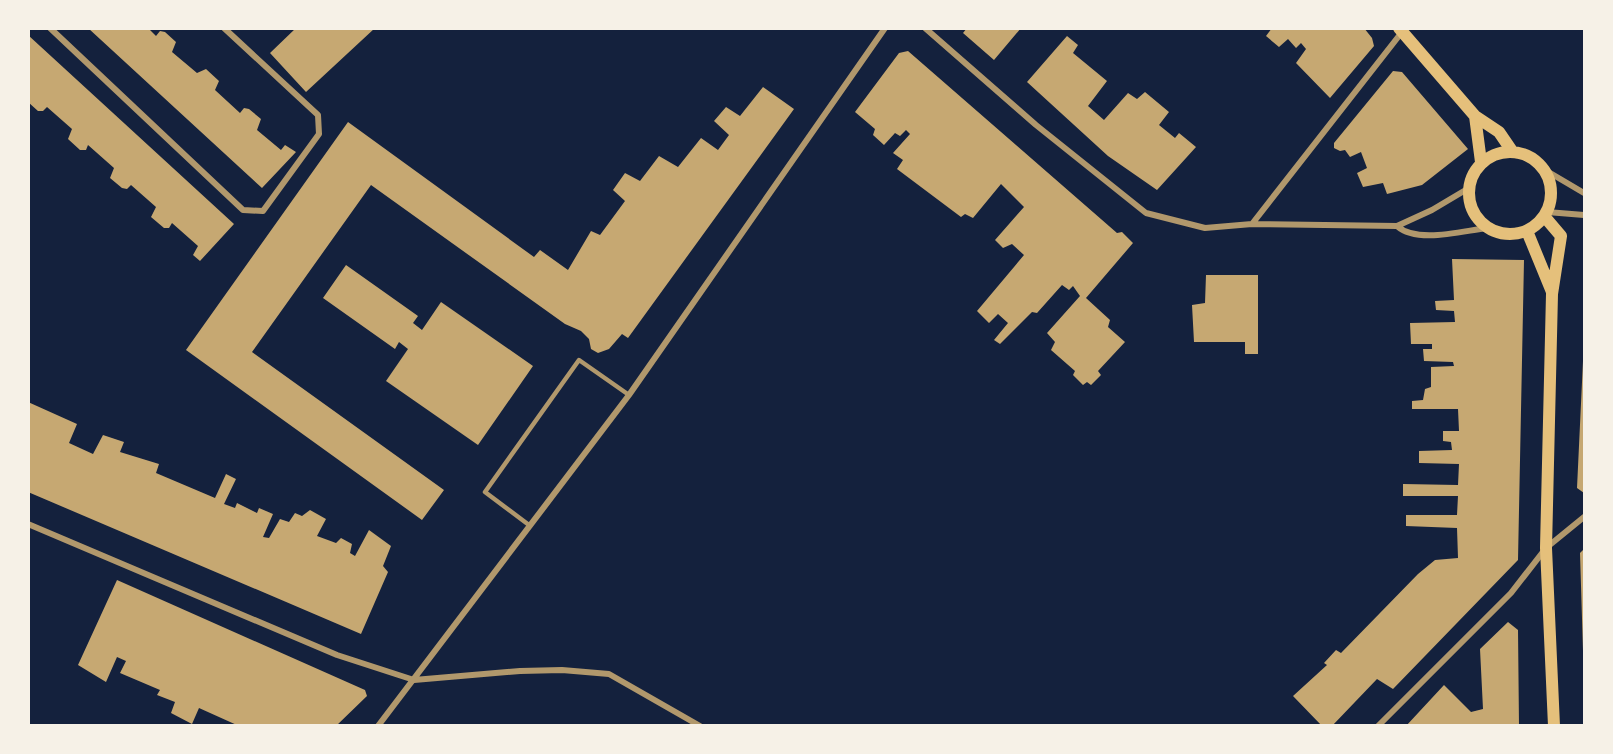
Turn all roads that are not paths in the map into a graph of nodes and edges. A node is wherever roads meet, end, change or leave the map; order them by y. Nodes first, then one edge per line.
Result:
1 (51, 28) edge
2 (224, 28) edge
3 (885, 28) edge
4 (925, 28) edge
5 (1401, 30) edge
6 (1475, 116) junction
7 (1512, 151) junction
8 (1481, 162) junction
9 (1545, 170) junction
10 (1469, 188) junction
11 (1584, 193) edge
12 (1546, 214) junction
13 (1584, 215) edge
14 (1252, 224) junction
15 (1397, 226) junction
16 (1487, 228) junction
17 (1527, 231) junction
18 (1552, 294) junction
19 (629, 395) junction
20 (1584, 517) edge
21 (28, 524) edge
22 (529, 525) junction
23 (1546, 548) junction
24 (414, 680) junction
25 (378, 726) edge
26 (700, 726) edge
27 (1378, 726) edge
28 (1554, 726) edge

1 - 2 street
3 - 19 street
4 - 14 street
5 - 6 main road
5 - 14 street
6 - 7 main road
6 - 8 main road
7 - 8 main road
7 - 9 main road
8 - 10 main road
9 - 11 street
9 - 12 main road
10 - 15 street
10 - 16 main road
12 - 13 street
12 - 17 main road
12 - 18 main road
14 - 15 street
15 - 16 street
16 - 17 main road
17 - 18 main road
18 - 23 main road
19 - 22 street
19 - 22 lane
20 - 23 street
21 - 24 street
22 - 24 street
23 - 27 street
23 - 28 main road
24 - 25 street
24 - 26 street

